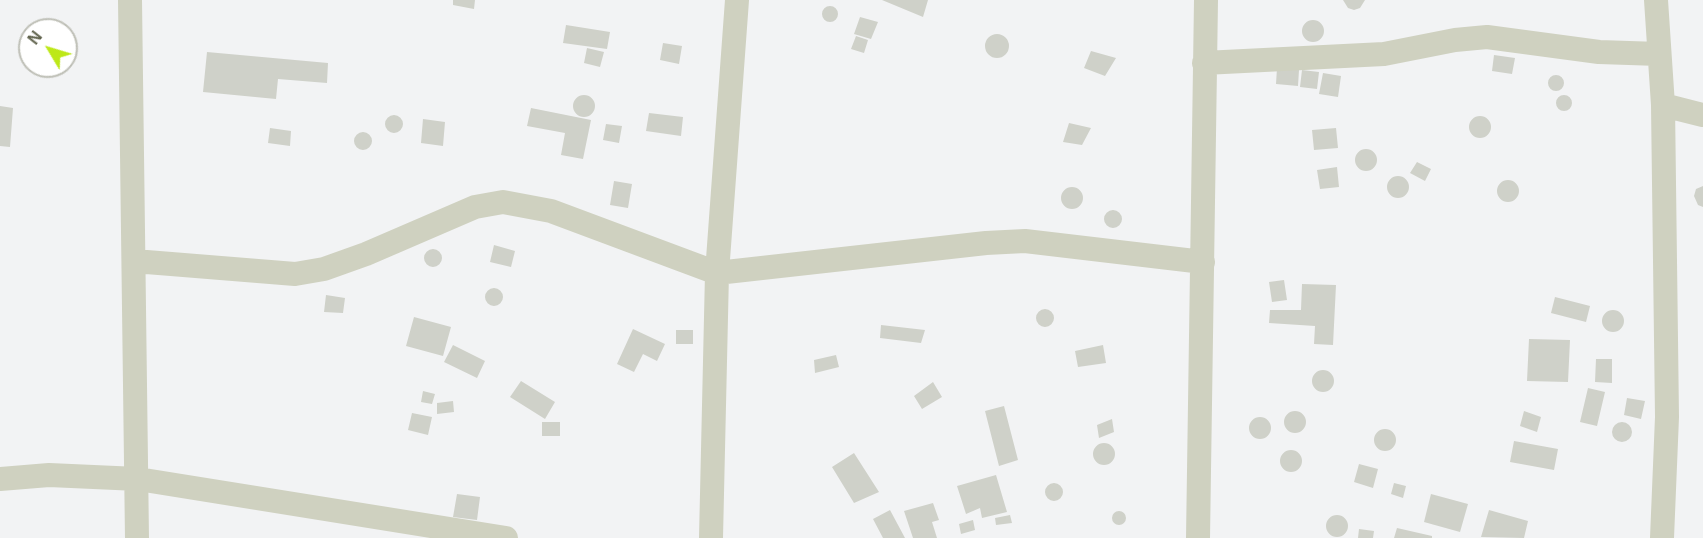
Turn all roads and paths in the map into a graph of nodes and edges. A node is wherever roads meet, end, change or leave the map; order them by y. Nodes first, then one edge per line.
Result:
1 (130, 0) edge
2 (737, 0) edge
3 (1206, 0) edge
4 (1656, 0) edge
5 (1659, 54) junction
6 (1204, 63) junction
7 (1663, 105) junction
8 (1703, 115) edge
9 (135, 261) junction
10 (1203, 262) junction
11 (717, 273) junction
12 (0, 479) edge
13 (138, 479) junction
14 (137, 538) edge
15 (506, 538) edge
16 (711, 538) edge
17 (1198, 538) edge
18 (1662, 538) edge

1 - 9 street
2 - 11 street
3 - 6 street
4 - 5 street
5 - 6 street
5 - 7 street
6 - 10 street
7 - 8 street
7 - 18 street
9 - 11 street
9 - 13 street
10 - 11 street
10 - 17 street
11 - 16 street
12 - 13 street
13 - 14 street
13 - 15 street

